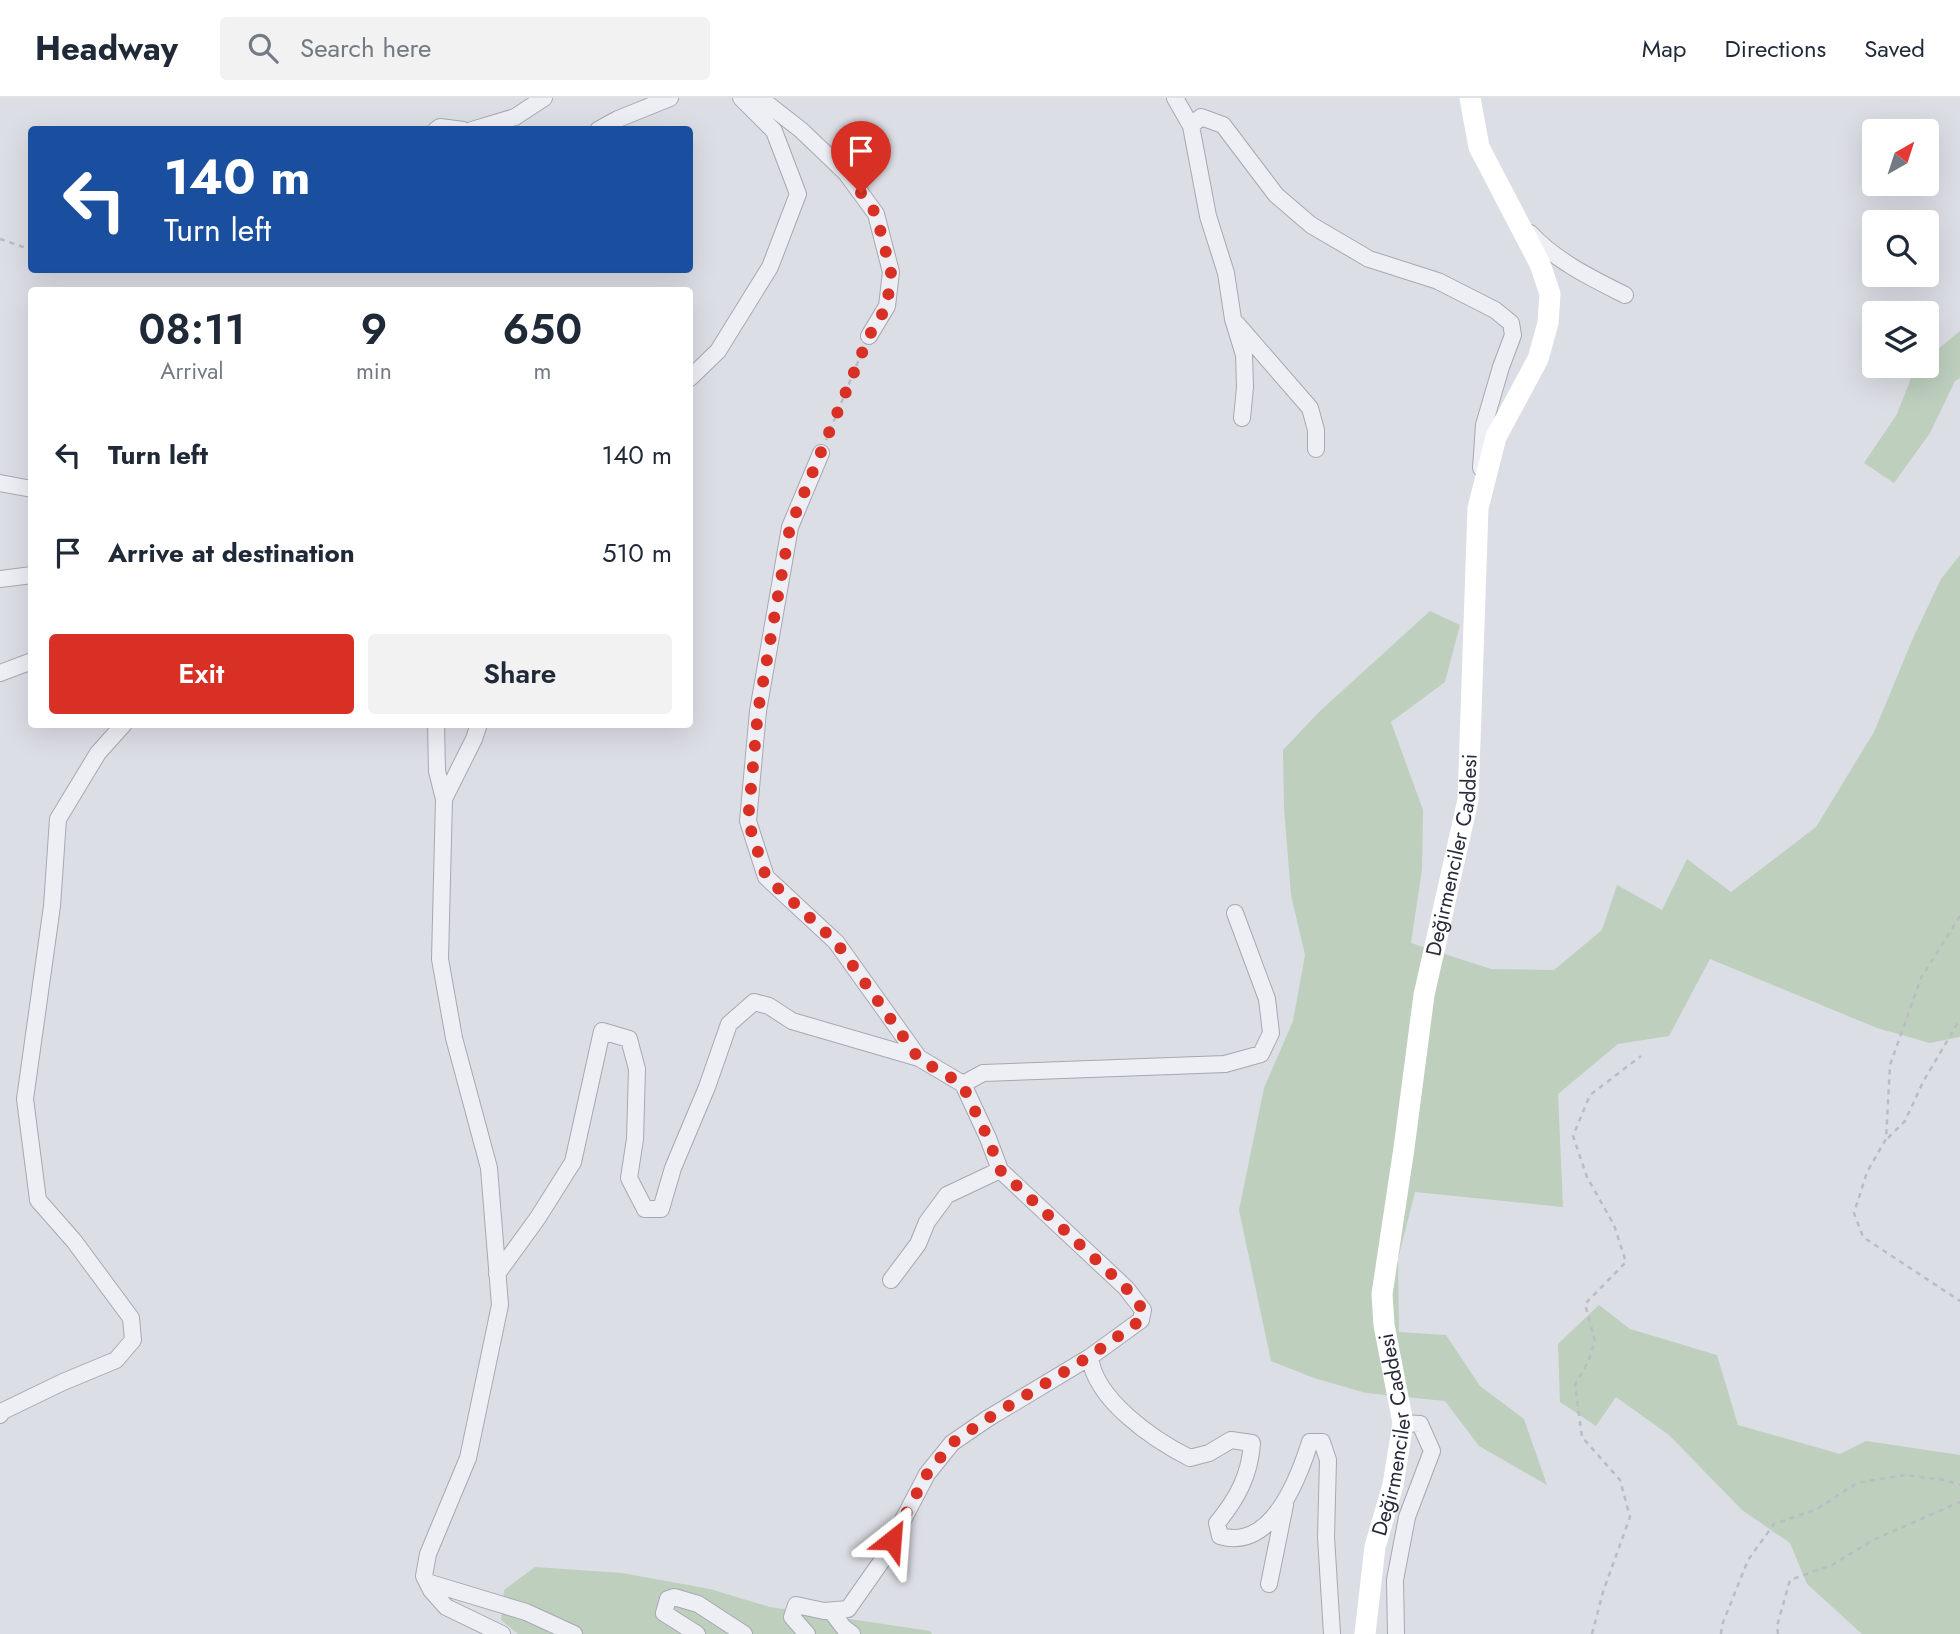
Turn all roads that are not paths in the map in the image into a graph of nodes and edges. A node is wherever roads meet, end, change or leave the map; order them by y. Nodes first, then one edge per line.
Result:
1 (544, 98) edge
2 (670, 98) edge
3 (741, 98) edge
4 (760, 98) edge
5 (1175, 98) edge
6 (1470, 98) edge
7 (485, 126) edge
8 (605, 126) edge
9 (1191, 126) junction
10 (1514, 215) junction
11 (1625, 295) dead end
12 (1233, 319) junction
13 (869, 336) road end
14 (693, 375) edge
15 (1242, 418) dead end
16 (1316, 450) dead end
17 (821, 453) road end
18 (0, 483) edge
19 (28, 488) edge
20 (1478, 508) junction
21 (28, 576) edge
22 (0, 581) edge
23 (28, 584) edge
24 (28, 662) edge
25 (0, 673) edge
26 (120, 728) edge
27 (436, 728) edge
28 (478, 728) edge
29 (444, 799) junction
30 (1235, 913) dead end
31 (919, 1059) junction
32 (962, 1084) junction
33 (1000, 1170) junction
34 (497, 1274) junction
35 (891, 1280) dead end
36 (1090, 1356) junction
37 (0, 1415) edge
38 (1403, 1423) junction
39 (1286, 1499) junction
40 (427, 1582) junction
41 (1269, 1584) dead end
42 (831, 1611) junction
43 (502, 1634) edge
44 (574, 1634) edge
45 (697, 1634) edge
46 (744, 1634) edge
47 (807, 1634) edge
48 (852, 1634) edge
49 (1332, 1634) edge
50 (1365, 1634) edge
51 (1396, 1634) edge

1 - 7 street
2 - 8 street
3 - 14 street
4 - 13 street
5 - 9 street
6 - 10 main road, Değirmenciler Caddesi
9 - 12 street
9 - 20 street
10 - 11 street
10 - 20 main road, Değirmenciler Caddesi
12 - 15 street
12 - 16 street
17 - 31 street
18 - 19 street
20 - 38 main road, Değirmenciler Caddesi
21 - 22 street
22 - 23 street
24 - 25 street
26 - 37 street
27 - 29 street
28 - 29 street
29 - 34 street
30 - 32 street
31 - 32 street
31 - 34 street
32 - 33 street
33 - 35 street
33 - 36 street
34 - 40 street
36 - 39 street
36 - 42 street
38 - 50 main road, Değirmenciler Caddesi
38 - 51 street
39 - 41 street
39 - 49 street
40 - 43 street
40 - 44 street
42 - 47 street
42 - 48 street
45 - 46 street

